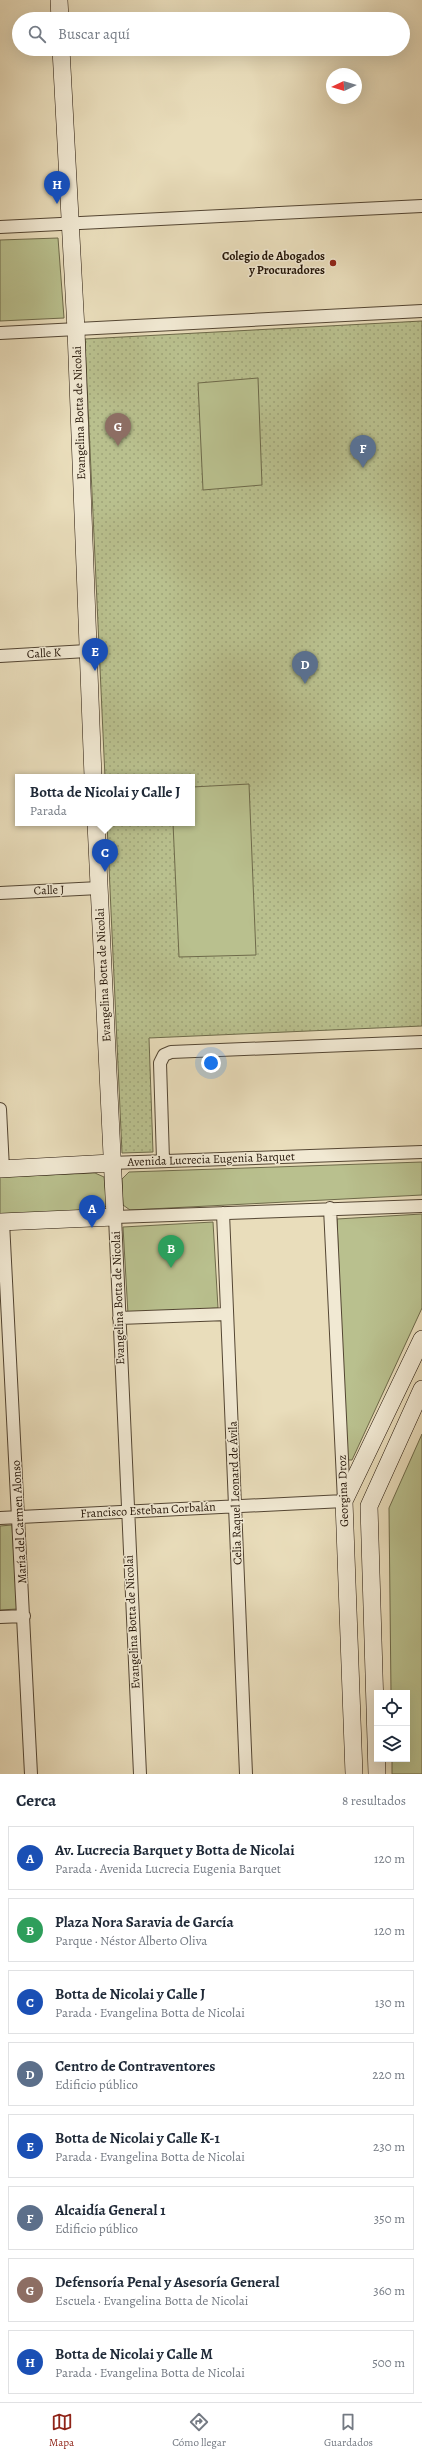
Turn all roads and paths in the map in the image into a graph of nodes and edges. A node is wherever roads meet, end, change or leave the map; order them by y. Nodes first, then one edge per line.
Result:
1 (59, 0) edge
2 (60, 12) edge
3 (61, 56) edge
4 (422, 206) edge
5 (71, 224) junction
6 (0, 227) edge
7 (422, 311) edge
8 (76, 330) junction
9 (0, 333) edge
10 (87, 651) junction
11 (0, 656) edge
12 (94, 774) edge
13 (96, 826) edge
14 (98, 888) junction
15 (0, 893) edge
16 (422, 1042) edge
17 (0, 1109) edge
18 (422, 1152) edge
19 (163, 1160) junction
20 (111, 1163) junction
21 (1, 1169) edge
22 (422, 1206) edge
23 (330, 1208) junction
24 (223, 1213) junction
25 (115, 1217) junction
26 (2, 1222) edge
27 (227, 1314) junction
28 (120, 1318) junction
29 (422, 1339) edge
30 (422, 1389) edge
31 (344, 1501) junction
32 (236, 1507) junction
33 (127, 1511) junction
34 (19, 1517) junction
35 (0, 1518) edge
36 (24, 1616) junction
37 (0, 1617) edge
38 (31, 1774) edge
39 (140, 1774) edge
40 (246, 1774) edge
41 (354, 1774) edge
42 (377, 1774) edge

1 - 2 street
3 - 5 street, Evangelina Botta de Nicolai
4 - 5 street
5 - 6 street
5 - 8 street, Evangelina Botta de Nicolai
7 - 8 street
8 - 9 street
8 - 10 street, Evangelina Botta de Nicolai
10 - 11 street, Calle K
10 - 12 street, Evangelina Botta de Nicolai
13 - 14 street, Evangelina Botta de Nicolai
14 - 15 street, Calle J
14 - 20 street, Evangelina Botta de Nicolai
16 - 19 street
17 - 21 street
18 - 19 street, Avenida Lucrecia Eugenia Barquet
19 - 20 street, Avenida Lucrecia Eugenia Barquet
20 - 21 street, Avenida Lucrecia Eugenia Barquet
20 - 25 street, Evangelina Botta de Nicolai
22 - 23 street
23 - 24 street
23 - 31 street, Georgina Droz
24 - 25 street
24 - 27 street, Celia Raquel Leonard de Ávila
25 - 26 street
25 - 28 street, Evangelina Botta de Nicolai
26 - 34 street, María del Carmen Alonso
27 - 28 street
27 - 32 street, Celia Raquel Leonard de Ávila
28 - 33 street, Evangelina Botta de Nicolai
29 - 31 street
30 - 42 street, Georgina Droz
31 - 32 street, Francisco Esteban Corbalán
31 - 41 street, Georgina Droz
32 - 33 street, Francisco Esteban Corbalán
32 - 40 street, Celia Raquel Leonard de Ávila
33 - 34 street, Francisco Esteban Corbalán
33 - 39 street, Evangelina Botta de Nicolai
34 - 35 street, Francisco Esteban Corbalán
34 - 36 street, María del Carmen Alonso
36 - 37 street
36 - 38 street, María del Carmen Alonso

